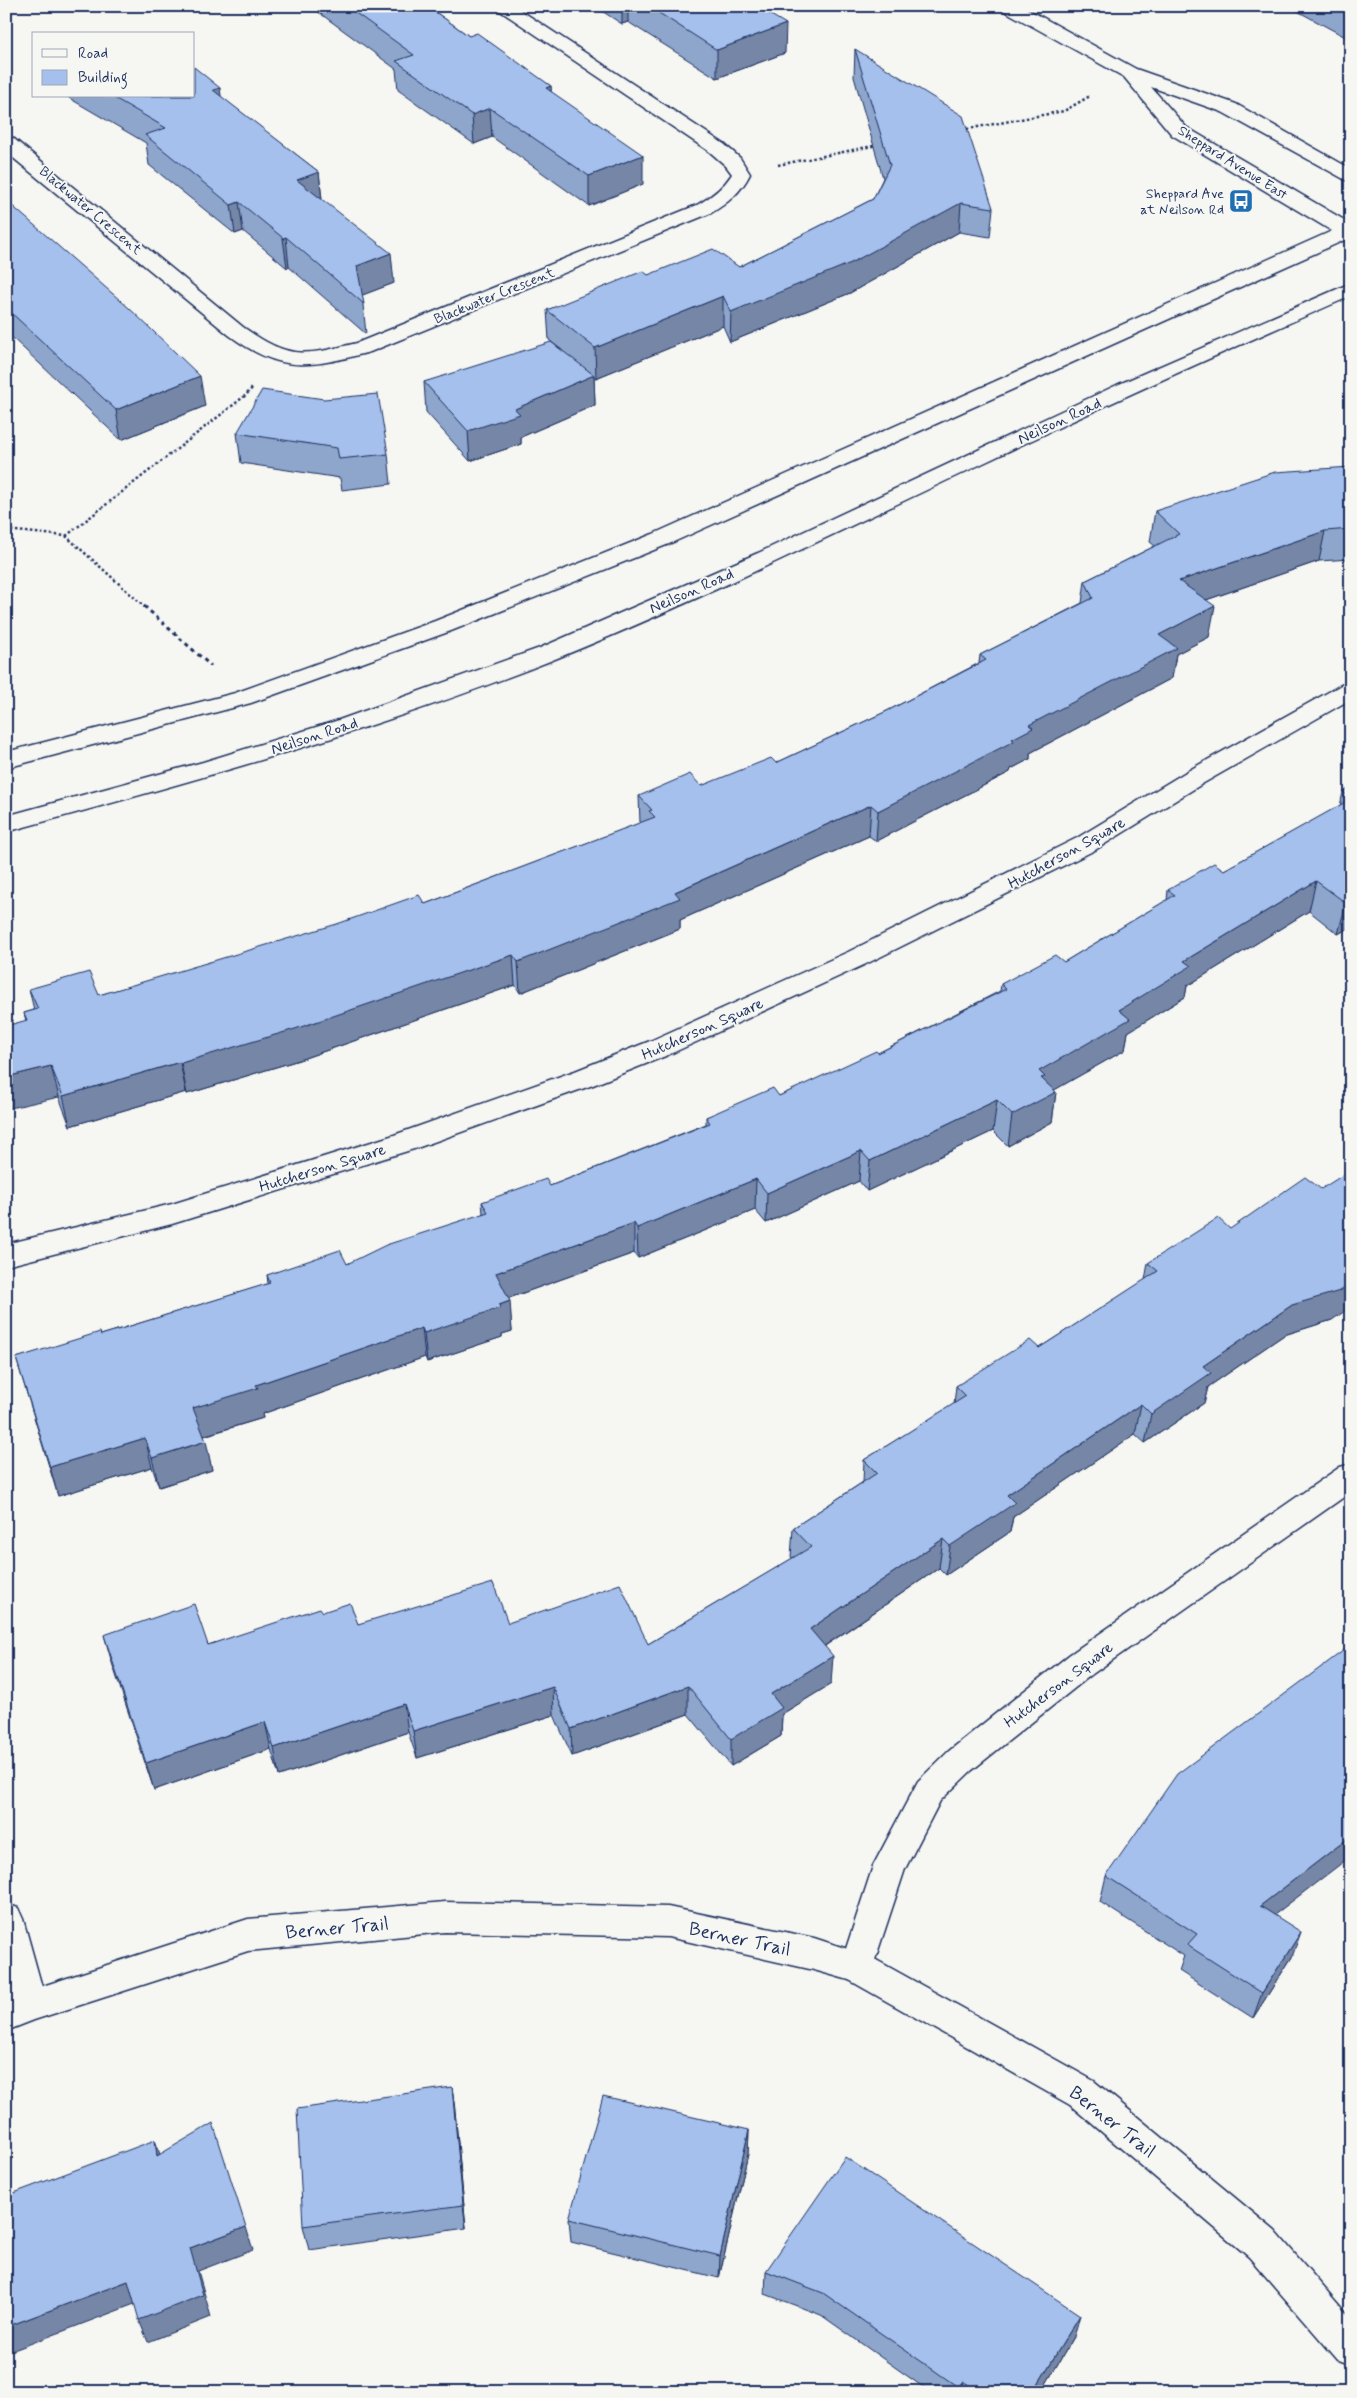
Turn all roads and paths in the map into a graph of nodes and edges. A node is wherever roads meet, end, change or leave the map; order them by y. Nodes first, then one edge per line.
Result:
1 (502, 6) edge
2 (1009, 6) edge
3 (1130, 73) junction
4 (959, 130) edge
5 (6, 142) edge
6 (882, 144) edge
7 (741, 174) junction
8 (1351, 178) edge
9 (1350, 231) edge
10 (1351, 289) edge
11 (282, 357) junction
12 (6, 530) edge
13 (66, 536) junction
14 (1351, 689) edge
15 (243, 698) junction
16 (6, 760) edge
17 (6, 824) edge
18 (6, 1255) edge
19 (1351, 1476) edge
20 (6, 1919) edge
21 (857, 1967) junction
22 (18, 2010) edge
23 (1351, 2346) edge

1 - 7 street
2 - 3 street, Sheppard Avenue East
3 - 4 path
3 - 8 street, Sheppard Avenue East
3 - 9 street, Sheppard Avenue East
5 - 11 street, Blackwater Crescent
6 - 7 path
7 - 11 street, Blackwater Crescent
9 - 15 street
10 - 17 street, Neilson Road
11 - 13 path
12 - 13 path
13 - 15 path
14 - 18 street, Hutcherson Square
15 - 16 street
19 - 21 street, Hutcherson Square
20 - 22 street
21 - 22 street, Berner Trail
21 - 23 street, Berner Trail

